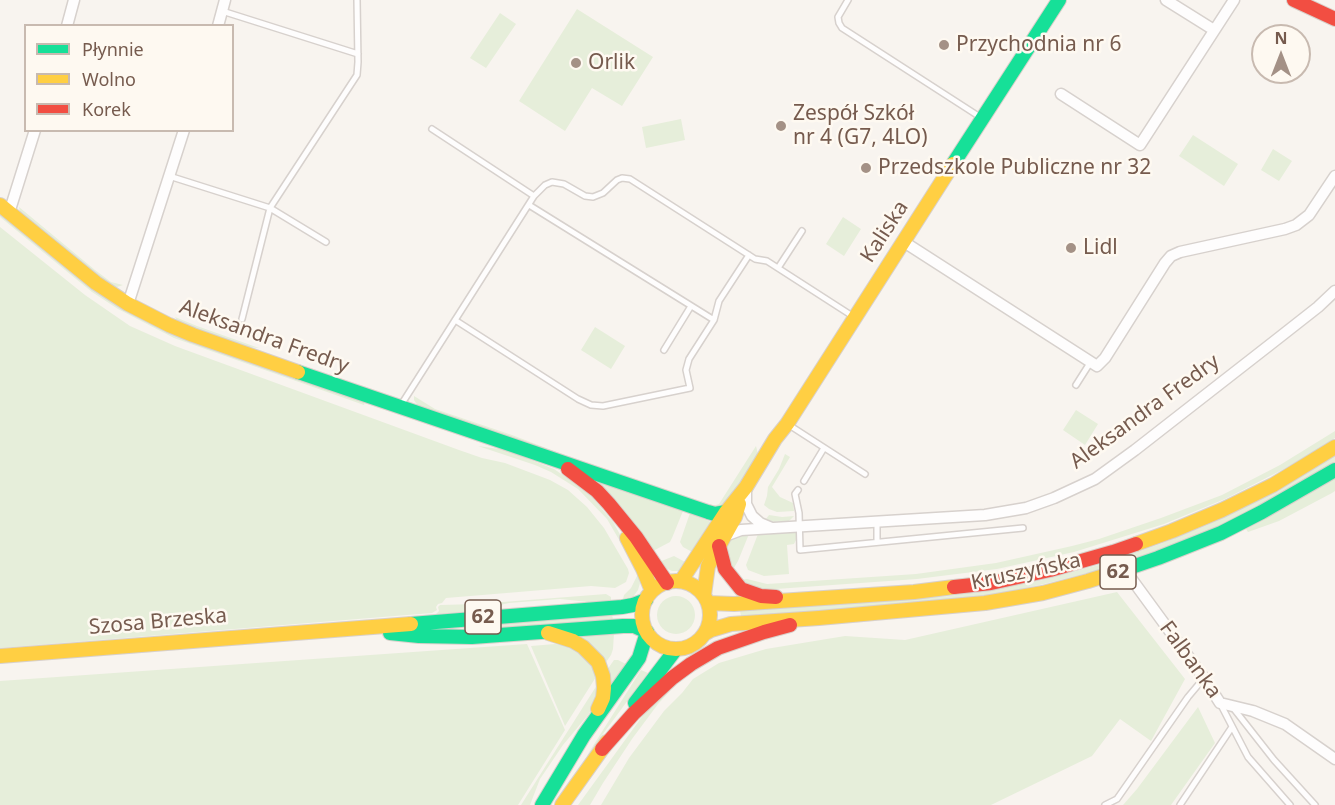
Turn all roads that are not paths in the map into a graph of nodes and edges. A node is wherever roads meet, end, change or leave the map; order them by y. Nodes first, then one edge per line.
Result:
1 (74, 0) edge
2 (225, 0) edge
3 (357, 0) edge
4 (848, 0) edge
5 (1059, 0) edge
6 (1166, 0) edge
7 (1234, 0) edge
8 (1294, 0) edge
9 (222, 11) junction
10 (1334, 17) edge
11 (68, 24) edge
12 (219, 24) edge
13 (1214, 30) junction
14 (358, 54) junction
15 (1061, 94) dead end
16 (983, 119) junction
17 (432, 129) dead end
18 (33, 132) edge
19 (182, 132) edge
20 (169, 176) junction
21 (1335, 176) edge
22 (534, 196) junction
23 (528, 205) junction
24 (270, 208) junction
25 (5, 209) edge
26 (802, 231) dead end
27 (326, 242) dead end
28 (904, 242) junction
29 (749, 255) junction
30 (778, 268) junction
31 (1335, 291) edge
32 (128, 304) junction
33 (691, 306) junction
34 (856, 318) junction
35 (242, 319) dead end
36 (714, 320) junction
37 (455, 321) junction
38 (664, 350) dead end
39 (1090, 363) junction
40 (1076, 385) dead end
41 (400, 407) junction
42 (788, 424) junction
43 (1335, 447) edge
44 (824, 448) junction
45 (542, 455) junction
46 (1335, 470) edge
47 (865, 474) dead end
48 (804, 481) dead end
49 (746, 486) junction
50 (798, 490) dead end
51 (609, 504) junction
52 (726, 512) junction
53 (876, 522) junction
54 (799, 527) junction
55 (1023, 528) dead end
56 (776, 529) junction
57 (722, 541) junction
58 (877, 542) junction
59 (1125, 570) junction
60 (674, 582) junction
61 (649, 596) junction
62 (706, 599) junction
63 (812, 599) junction
64 (819, 618) junction
65 (320, 630) junction
66 (546, 632) junction
67 (647, 632) junction
68 (704, 634) junction
69 (676, 649) junction
70 (0, 656) edge
71 (1204, 678) junction
72 (1220, 704) junction
73 (1232, 705) junction
74 (1232, 727) junction
75 (584, 735) junction
76 (602, 749) junction
77 (1335, 759) edge
78 (542, 805) edge
79 (562, 805) edge
80 (1105, 805) edge
81 (1180, 805) edge
82 (1290, 805) edge
83 (1315, 805) edge

1 - 11 street
2 - 9 street
3 - 14 lane
4 - 16 lane
5 - 16 main road, Kaliska
6 - 13 street
7 - 13 street
8 - 10 main road
9 - 12 street
9 - 14 lane
13 - 15 street
14 - 24 lane
16 - 28 main road, Kaliska
17 - 22 lane
18 - 25 street
19 - 20 street
20 - 24 lane
20 - 32 street
21 - 39 street
22 - 23 lane
22 - 29 lane
23 - 33 lane
23 - 37 lane
24 - 27 lane
24 - 35 lane
25 - 32 main road, Aleksandra Fredry
26 - 30 lane
28 - 34 main road, Kaliska
28 - 39 street
29 - 30 lane
29 - 36 lane
30 - 34 lane
31 - 53 street, Aleksandra Fredry
32 - 41 main road, Aleksandra Fredry
33 - 36 lane
33 - 38 lane
34 - 42 main road, Kaliska
36 - 37 lane
37 - 41 lane
39 - 40 lane
41 - 45 main road, Aleksandra Fredry
42 - 44 lane
42 - 49 main road, Kaliska
43 - 63 main road, Kruszyńska / 62
44 - 47 lane
44 - 48 lane
45 - 51 main road, Aleksandra Fredry
45 - 52 main road, Aleksandra Fredry
46 - 59 main road, Kruszyńska / 62
49 - 52 main road, Kaliska
49 - 56 street
49 - 57 main road, Kaliska
50 - 54 lane
51 - 60 main road, Aleksandra Fredry
51 - 61 main road, Aleksandra Fredry
52 - 60 main road, Kaliska
53 - 54 street, Aleksandra Fredry
53 - 58 lane
54 - 56 street, Aleksandra Fredry
54 - 58 lane
55 - 58 lane
56 - 57 street, Aleksandra Fredry
57 - 62 main road, Kaliska
57 - 63 main road
59 - 64 main road, Kruszyńska / 62
59 - 71 street, Falbanka
60 - 61 main road, 62
60 - 62 main road, 62
61 - 65 main road, Szosa Brzeska / 62
61 - 67 main road
62 - 63 main road, Kruszyńska / 62
62 - 68 main road
64 - 68 main road, Kruszyńska / 62
64 - 76 main road
65 - 66 main road, Szosa Brzeska / 62
65 - 70 main road, Szosa Brzeska / 62
66 - 67 main road, Szosa Brzeska / 62
66 - 75 main road
67 - 69 main road, 62
67 - 75 main road
68 - 69 main road, 62
69 - 76 main road
71 - 72 street, Falbanka
71 - 80 lane
72 - 73 street, Falbanka
72 - 74 lane
73 - 77 street, Falbanka
73 - 83 lane
74 - 81 lane
74 - 82 lane
75 - 78 main road
76 - 79 main road

